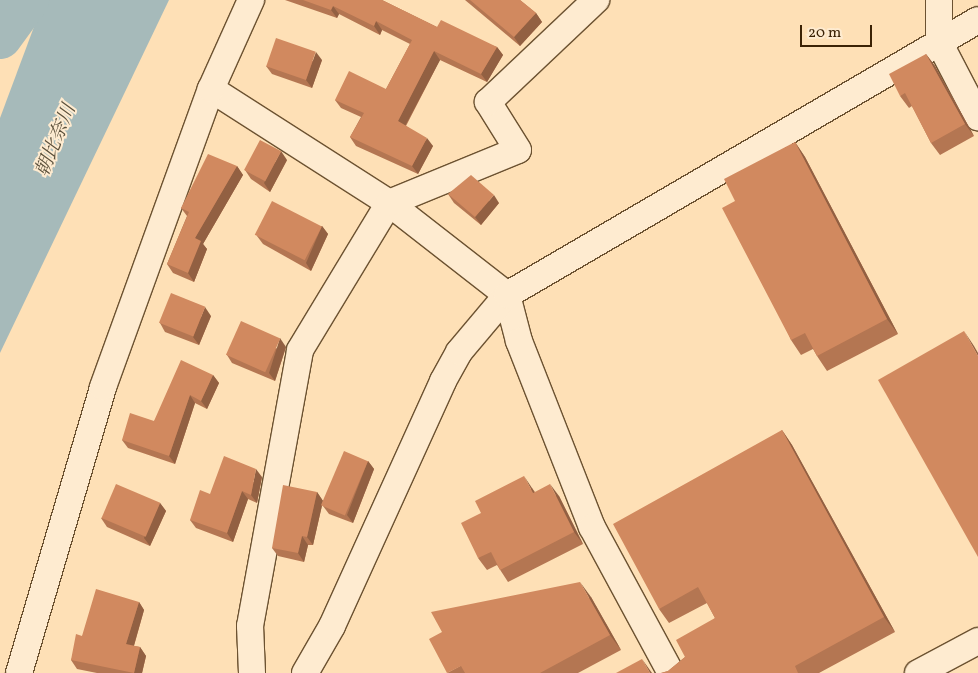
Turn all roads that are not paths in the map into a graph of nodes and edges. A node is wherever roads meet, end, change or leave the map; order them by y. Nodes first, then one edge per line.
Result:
1 (251, 0) edge
2 (596, 0) edge
3 (939, 0) edge
4 (978, 20) edge
5 (938, 42) junction
6 (211, 88) junction
7 (978, 117) edge
8 (389, 202) junction
9 (507, 295) junction
10 (978, 641) edge
11 (19, 673) edge
12 (252, 673) edge
13 (305, 673) edge
14 (671, 673) edge
15 (918, 673) edge

1 - 6 street
2 - 8 street
3 - 5 street
4 - 5 street
5 - 7 street
5 - 9 street
6 - 8 street
6 - 11 street
8 - 9 street
8 - 12 street
9 - 13 street
9 - 14 street
10 - 15 street

